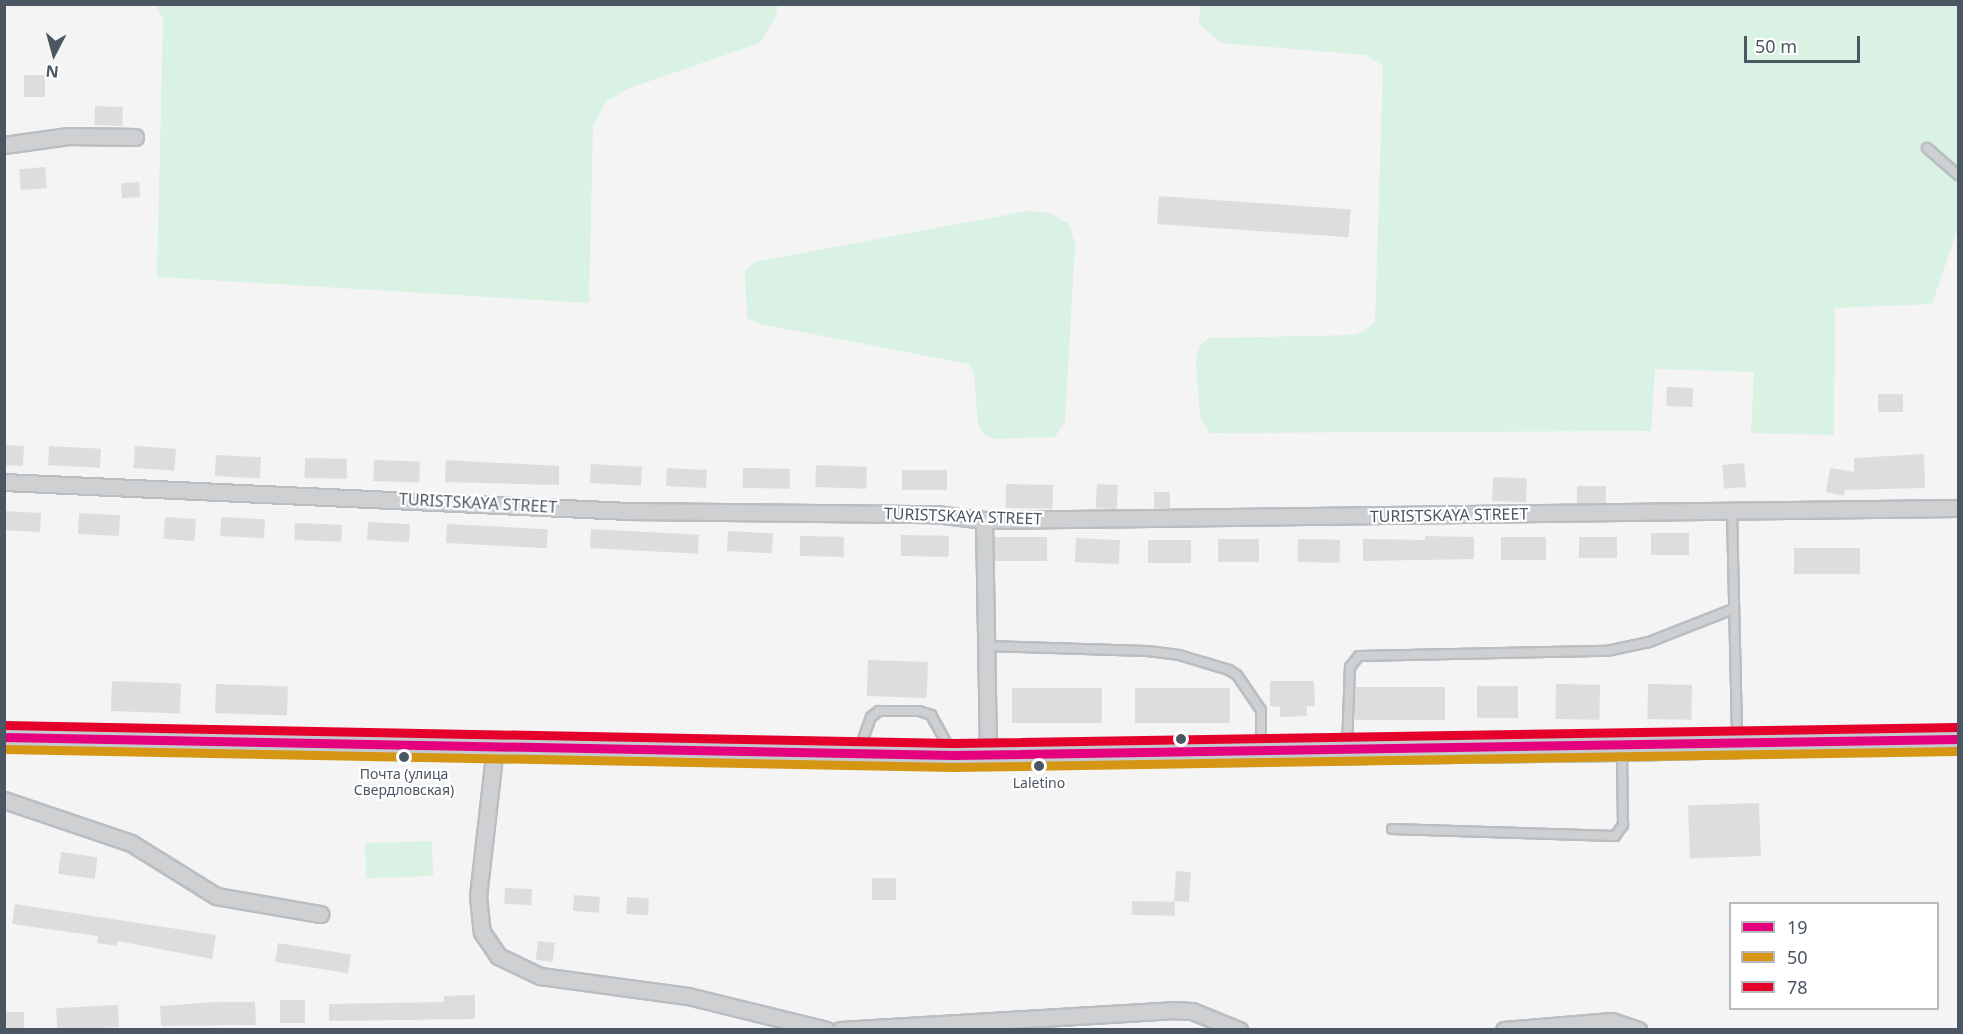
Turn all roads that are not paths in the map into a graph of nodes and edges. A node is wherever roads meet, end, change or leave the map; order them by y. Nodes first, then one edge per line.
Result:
1 (135, 137) dead end
2 (4, 145) edge
3 (1927, 148) dead end
4 (1959, 175) edge
5 (4, 482) edge
6 (1959, 508) edge
7 (1732, 512) junction
8 (984, 520) junction
9 (1732, 609) junction
10 (987, 646) junction
11 (4, 737) edge
12 (1959, 739) edge
13 (1737, 744) junction
14 (495, 747) junction
15 (1622, 747) junction
16 (1347, 750) junction
17 (1261, 751) junction
18 (857, 754) junction
19 (988, 754) junction
20 (953, 755) junction
21 (4, 800) edge
22 (1392, 829) dead end
23 (320, 914) dead end
24 (826, 1029) edge
25 (840, 1029) edge
26 (1239, 1029) edge
27 (1504, 1029) edge
28 (1638, 1029) edge

1 - 2 street
3 - 4 lane
5 - 8 street, TURISTSKAYA STREET
6 - 7 street, TURISTSKAYA STREET
7 - 8 street, TURISTSKAYA STREET
7 - 9 lane
8 - 10 street
9 - 13 lane
9 - 16 lane
10 - 17 lane
10 - 19 street
11 - 14 highway
12 - 13 highway
13 - 15 highway
14 - 18 highway
14 - 24 street
15 - 16 highway
15 - 22 lane
16 - 17 highway
17 - 19 highway
18 - 20 highway
18 - 20 lane
19 - 20 highway
21 - 23 street
25 - 26 street
27 - 28 street

